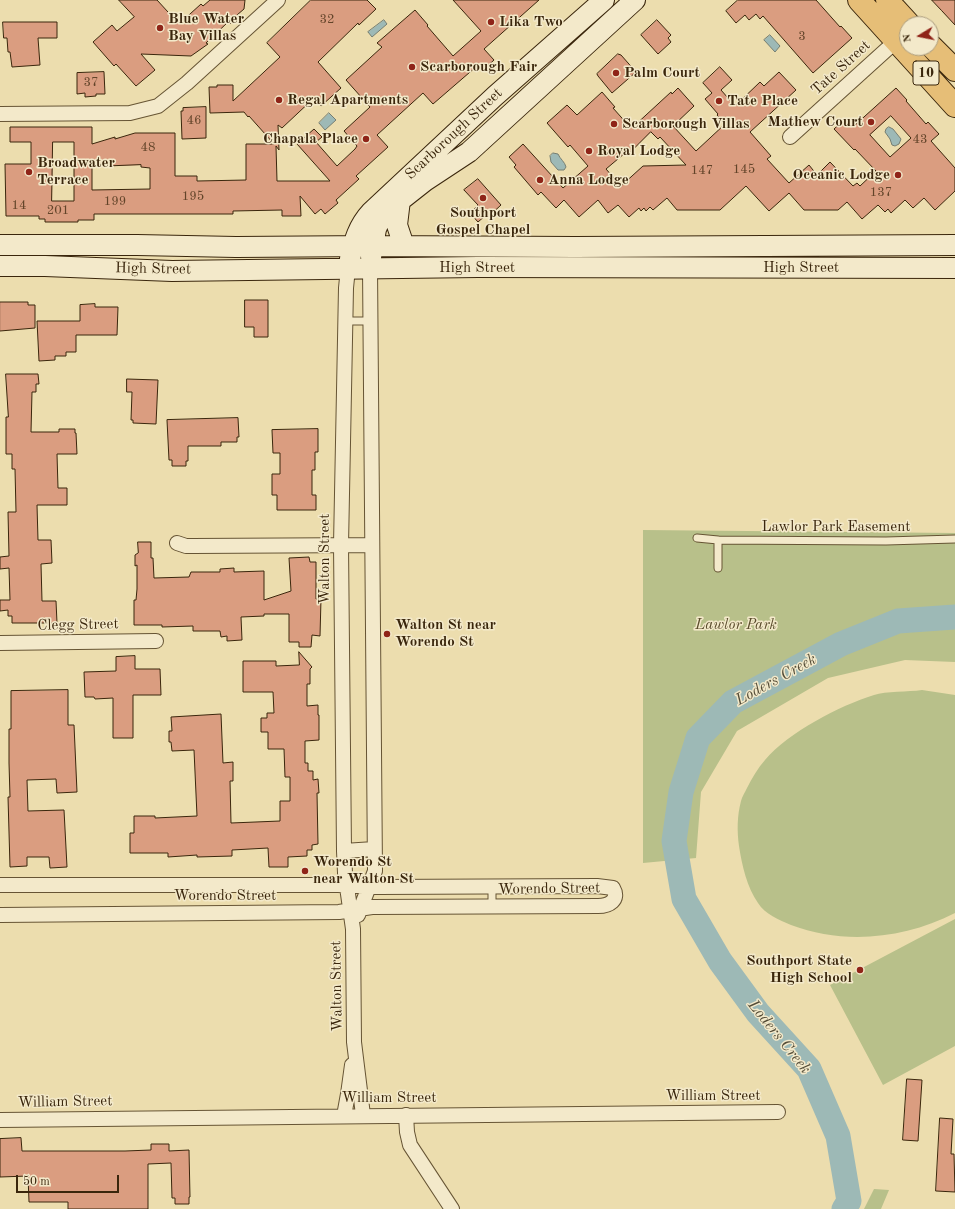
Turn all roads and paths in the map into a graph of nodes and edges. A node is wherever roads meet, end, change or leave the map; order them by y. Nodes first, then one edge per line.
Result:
1 (278, 0) edge
2 (604, 0) edge
3 (634, 0) edge
4 (859, 0) edge
5 (887, 0) edge
6 (902, 16) edge
7 (591, 25) junction
8 (896, 41) junction
9 (939, 54) edge
10 (955, 70) edge
11 (955, 106) edge
12 (0, 114) edge
13 (790, 137) dead end
14 (450, 153) junction
15 (400, 200) junction
16 (0, 245) edge
17 (955, 245) edge
18 (363, 246) junction
19 (404, 246) junction
20 (880, 256) junction
21 (553, 257) junction
22 (0, 266) edge
23 (348, 268) junction
24 (370, 268) junction
25 (955, 268) edge
26 (346, 320) junction
27 (370, 321) junction
28 (697, 538) dead end
29 (955, 539) edge
30 (718, 540) junction
31 (177, 543) dead end
32 (342, 545) junction
33 (372, 545) junction
34 (718, 568) dead end
35 (156, 641) dead end
36 (0, 643) edge
37 (374, 849) junction
38 (344, 850) junction
39 (0, 885) edge
40 (347, 885) junction
41 (492, 886) junction
42 (369, 887) junction
43 (492, 906) junction
44 (355, 910) junction
45 (0, 915) edge
46 (354, 1042) junction
47 (778, 1112) dead end
48 (363, 1115) junction
49 (406, 1115) junction
50 (344, 1116) junction
51 (0, 1120) edge
52 (452, 1209) edge

1 - 12 street
2 - 7 main road, Scarborough Street
3 - 7 main road, Scarborough Street
4 - 8 highway, 10
5 - 6 highway
7 - 14 main road, Scarborough Street
8 - 11 highway, 10
8 - 13 street, Tate Street
9 - 10 highway, 10
14 - 15 main road, Scarborough Street
14 - 18 main road, Scarborough Street
15 - 18 main road, Scarborough Street
15 - 19 main road
16 - 18 main road, High Street
17 - 20 main road, High Street
18 - 19 main road, High Street
18 - 23 main road, Scarborough Street
18 - 24 main road, Scarborough Street
19 - 21 main road, High Street
20 - 21 main road, High Street
20 - 25 main road, High Street
21 - 24 main road, High Street
22 - 23 main road, High Street
23 - 24 main road, High Street
23 - 26 street, Walton Street
24 - 27 street, Walton Street
26 - 27 lane
26 - 32 street, Walton Street
27 - 33 street, Walton Street
28 - 30 lane, Lawlor Park Easement
29 - 30 lane, Lawlor Park Easement
30 - 34 lane
31 - 32 street
32 - 33 street
32 - 38 street, Walton Street
33 - 37 street, Walton Street
35 - 36 street, Clegg Street
37 - 38 street
37 - 42 street, Walton Street
38 - 40 street, Walton Street
39 - 40 street, Worendo Street
40 - 42 street, Worendo Street
40 - 44 street, Walton Street
41 - 42 street, Worendo Street
41 - 43 lane
41 - 43 street, Worendo Street
42 - 44 street, Walton Street
43 - 44 street, Worendo Street
44 - 45 street, Worendo Street
44 - 46 street, Walton Street
46 - 48 street, Walton Street
46 - 50 street, Walton Street
47 - 49 street, William Street
48 - 49 street, William Street
48 - 50 street, William Street
49 - 52 street
50 - 51 street, William Street

